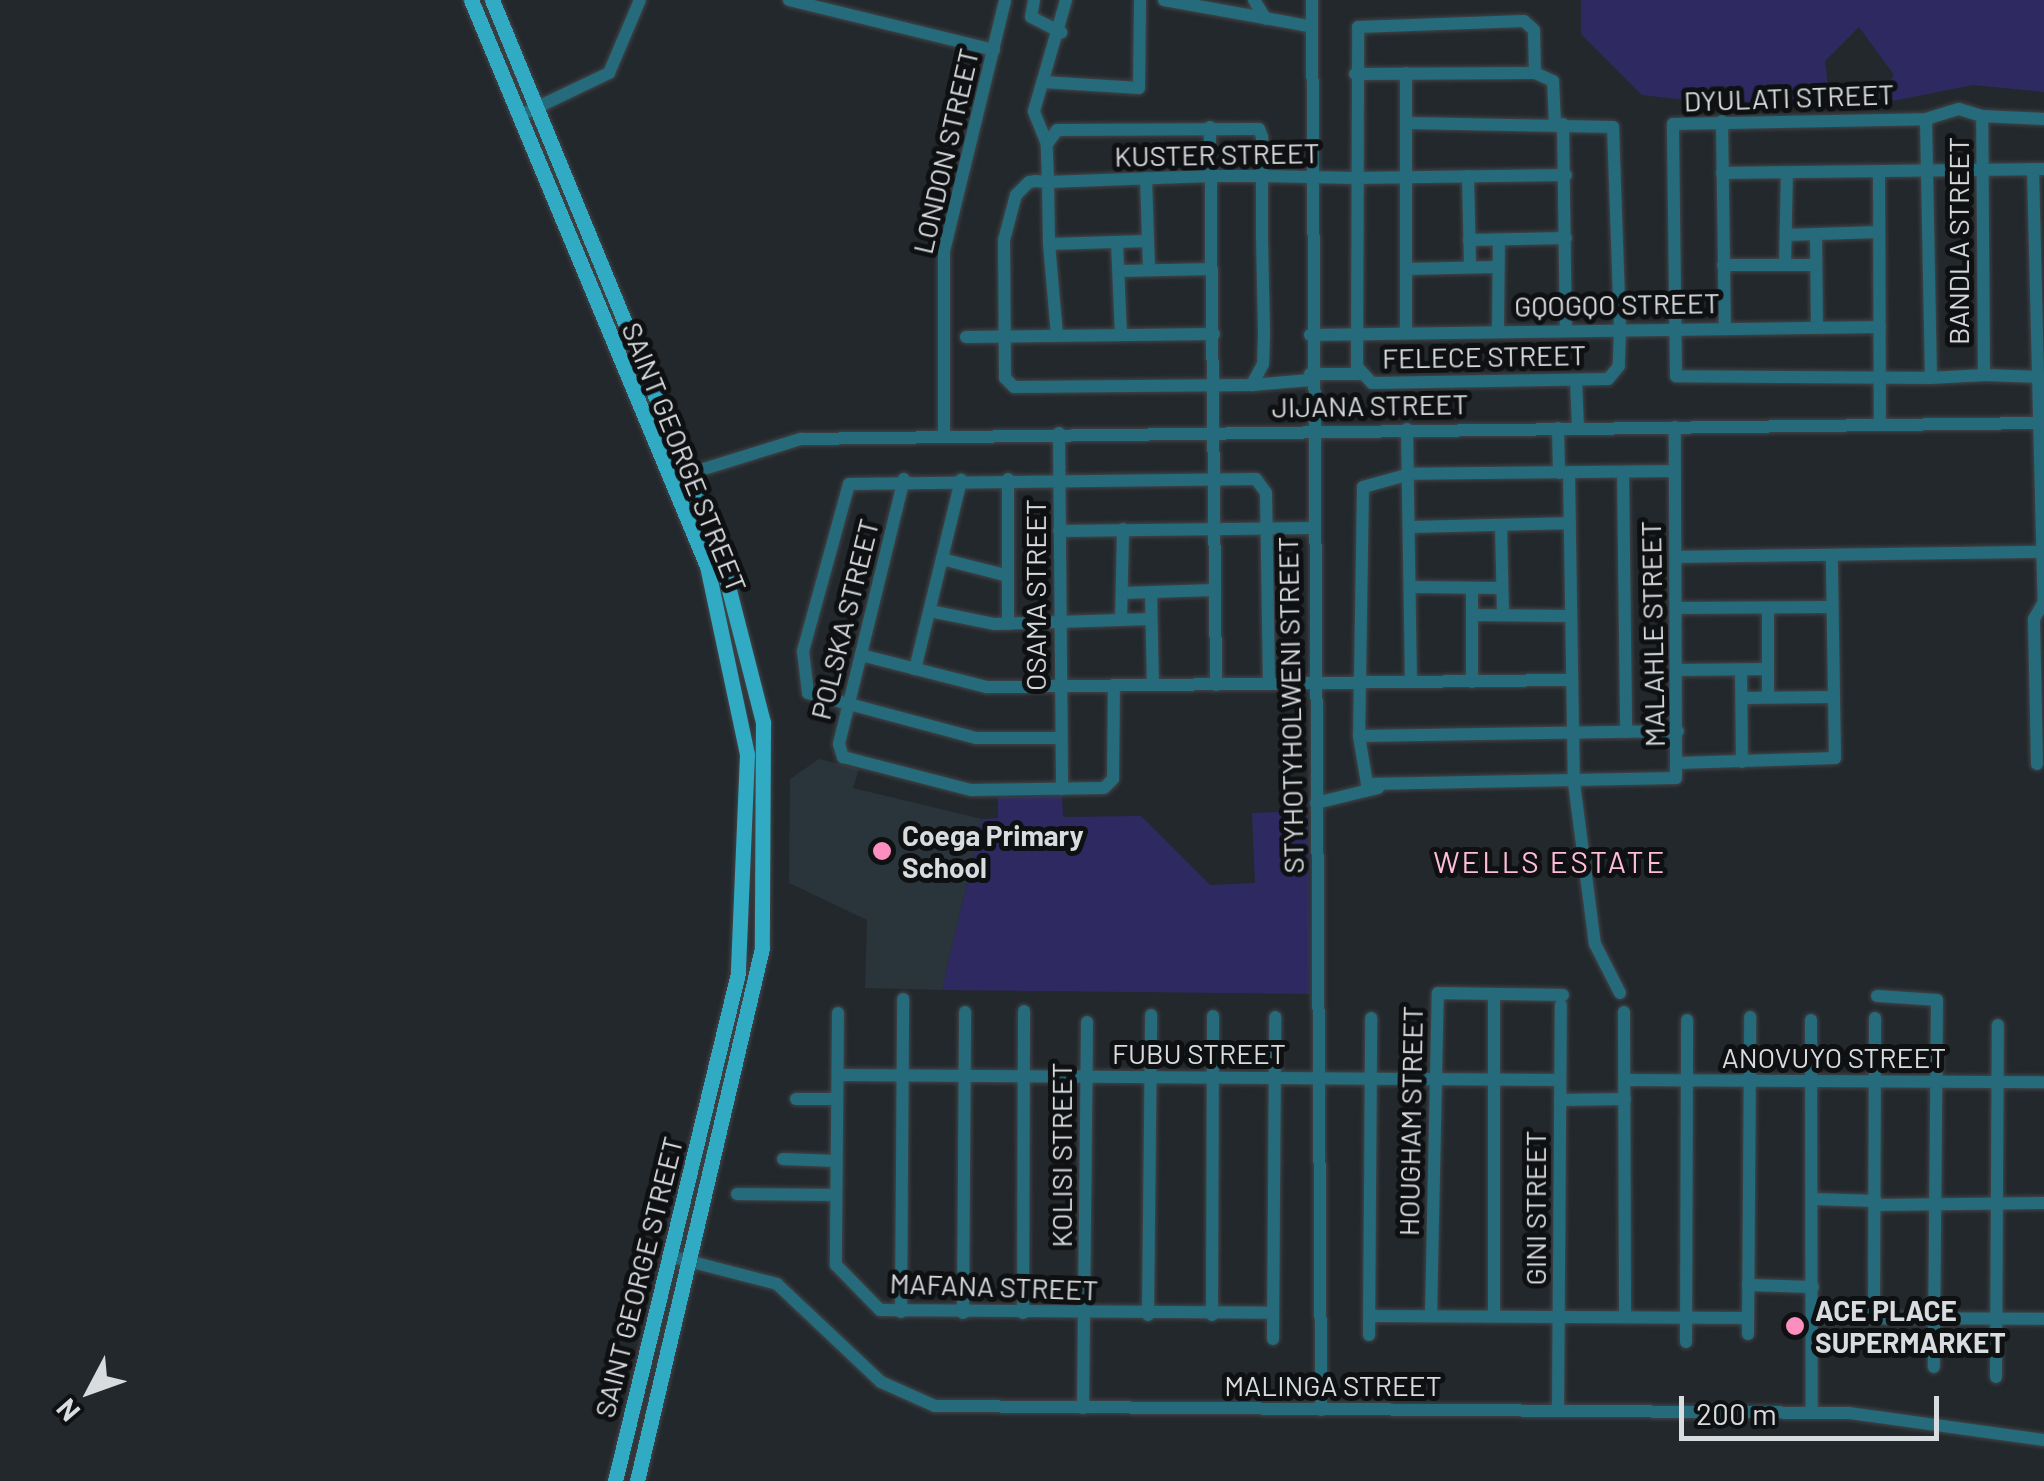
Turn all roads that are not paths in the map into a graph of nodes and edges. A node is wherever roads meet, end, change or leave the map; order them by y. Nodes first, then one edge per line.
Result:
1 (472, 0) edge
2 (492, 0) edge
3 (640, 0) edge
4 (789, 0) edge
5 (1006, 0) edge
6 (1034, 0) edge
7 (1066, 0) edge
8 (1140, 0) edge
9 (1164, 0) edge
10 (1254, 0) edge
11 (1312, 0) edge
12 (1266, 19) junction
13 (1310, 26) junction
14 (1061, 32) junction
15 (994, 50) junction
16 (1406, 73) junction
17 (1535, 73) junction
18 (1355, 74) junction
19 (1042, 82) junction
20 (537, 108) junction
21 (519, 116) junction
22 (1982, 116) junction
23 (1926, 119) junction
24 (2044, 119) edge
25 (1722, 121) junction
26 (1407, 124) junction
27 (1559, 124) junction
28 (1210, 127) junction
29 (1047, 144) junction
30 (1984, 170) junction
31 (2039, 170) edge
32 (1930, 171) junction
33 (1879, 172) junction
34 (1722, 173) junction
35 (1787, 173) junction
36 (1566, 175) junction
37 (1211, 176) junction
38 (1262, 176) junction
39 (1468, 176) junction
40 (1309, 177) junction
41 (1146, 178) junction
42 (1354, 178) junction
43 (1406, 178) junction
44 (1048, 182) junction
45 (1879, 232) junction
46 (1786, 234) junction
47 (1816, 234) junction
48 (1566, 238) junction
49 (1469, 240) junction
50 (1498, 240) junction
51 (1147, 241) junction
52 (1118, 242) junction
53 (1049, 244) junction
54 (2039, 263) edge
55 (1723, 265) junction
56 (1784, 265) junction
57 (1815, 265) junction
58 (1470, 267) junction
59 (1496, 268) junction
60 (1212, 269) junction
61 (1406, 269) junction
62 (1150, 270) junction
63 (1120, 271) junction
64 (1817, 326) junction
65 (2040, 326) edge
66 (1725, 327) junction
67 (1880, 327) junction
68 (1674, 328) junction
69 (1498, 330) junction
70 (1620, 330) junction
71 (1406, 331) junction
72 (1566, 331) junction
73 (1122, 334) junction
74 (1214, 334) junction
75 (1310, 334) junction
76 (1355, 334) junction
77 (1004, 336) junction
78 (1058, 336) junction
79 (966, 337) dead end
80 (1358, 374) junction
81 (1984, 375) junction
82 (1310, 377) junction
83 (2040, 377) edge
84 (1931, 378) junction
85 (1576, 380) junction
86 (1881, 380) junction
87 (1252, 385) junction
88 (1214, 386) junction
89 (2041, 423) edge
90 (1880, 424) junction
91 (1676, 427) junction
92 (1558, 428) junction
93 (1578, 428) junction
94 (1407, 429) junction
95 (1311, 430) junction
96 (1211, 432) junction
97 (1059, 433) junction
98 (944, 434) junction
99 (2042, 469) edge
100 (1675, 471) junction
101 (1623, 472) junction
102 (1564, 473) junction
103 (1410, 474) junction
104 (1212, 478) junction
105 (669, 479) junction
106 (694, 479) junction
107 (1008, 479) junction
108 (1059, 479) junction
109 (904, 480) junction
110 (961, 480) junction
111 (676, 496) junction
112 (2042, 518) edge
113 (1570, 523) junction
114 (1501, 525) junction
115 (1411, 527) junction
116 (1213, 528) junction
117 (1312, 528) junction
118 (1266, 529) junction
119 (1123, 530) junction
120 (1060, 531) junction
121 (2040, 552) junction
122 (1832, 556) junction
123 (1676, 557) junction
124 (942, 559) junction
125 (1008, 576) junction
126 (1411, 587) junction
127 (1501, 588) junction
128 (1214, 590) junction
129 (1472, 590) junction
130 (1151, 592) junction
131 (1123, 593) junction
132 (2043, 606) edge
133 (1832, 607) junction
134 (1676, 608) junction
135 (1768, 608) junction
136 (930, 611) junction
137 (1502, 614) junction
138 (1472, 615) junction
139 (1571, 616) junction
140 (1152, 619) junction
141 (1121, 620) junction
142 (1060, 623) junction
143 (1008, 624) junction
144 (861, 656) junction
145 (914, 669) junction
146 (1768, 669) junction
147 (1677, 670) junction
148 (1742, 671) junction
149 (1572, 680) junction
150 (1359, 682) junction
151 (1411, 682) junction
152 (1472, 682) junction
153 (1314, 683) junction
154 (1269, 684) junction
155 (1061, 685) junction
156 (1114, 685) junction
157 (1153, 685) junction
158 (1216, 685) junction
159 (1768, 697) junction
160 (1834, 697) junction
161 (1742, 698) junction
162 (847, 706) junction
163 (1678, 731) junction
164 (1572, 732) junction
165 (1626, 732) junction
166 (1359, 736) junction
167 (1061, 738) junction
168 (1742, 762) junction
169 (1678, 763) junction
170 (2036, 764) dead end
171 (1574, 783) junction
172 (1378, 788) junction
173 (1062, 789) junction
174 (1316, 803) junction
175 (1620, 993) dead end
176 (1494, 995) junction
177 (1877, 996) dead end
178 (903, 999) dead end
179 (1562, 1000) joint
180 (1024, 1010) dead end
181 (966, 1012) dead end
182 (1624, 1012) dead end
183 (838, 1013) dead end
184 (1151, 1015) dead end
185 (1213, 1016) dead end
186 (1275, 1016) dead end
187 (1750, 1017) dead end
188 (1371, 1018) dead end
189 (1875, 1018) dead end
190 (1687, 1020) dead end
191 (1811, 1020) dead end
192 (1086, 1022) dead end
193 (1998, 1025) dead end
194 (903, 1074) junction
195 (838, 1075) junction
196 (965, 1076) junction
197 (1024, 1076) junction
198 (1086, 1077) junction
199 (1213, 1077) junction
200 (1151, 1078) junction
201 (1275, 1078) junction
202 (1371, 1078) junction
203 (1495, 1078) junction
204 (1323, 1079) junction
205 (1432, 1079) junction
206 (1560, 1080) junction
207 (1624, 1080) junction
208 (1686, 1081) junction
209 (1750, 1081) junction
210 (1814, 1081) junction
211 (1877, 1081) junction
212 (1936, 1082) junction
213 (1998, 1082) junction
214 (2044, 1082) edge
215 (796, 1099) dead end
216 (837, 1099) junction
217 (1625, 1099) junction
218 (1560, 1100) junction
219 (783, 1159) dead end
220 (836, 1161) junction
221 (737, 1194) dead end
222 (836, 1196) junction
223 (1813, 1199) junction
224 (1998, 1202) junction
225 (1876, 1203) junction
226 (2044, 1203) edge
227 (1935, 1206) junction
228 (668, 1256) junction
229 (689, 1260) junction
230 (1748, 1285) junction
231 (1813, 1287) junction
232 (901, 1312) junction
233 (963, 1312) junction
234 (1023, 1313) junction
235 (1273, 1313) junction
236 (1085, 1315) junction
237 (1148, 1315) junction
238 (1212, 1315) junction
239 (1370, 1316) junction
240 (1431, 1316) junction
241 (1494, 1316) junction
242 (1625, 1317) junction
243 (1559, 1318) junction
244 (1685, 1318) junction
245 (1748, 1318) junction
246 (1813, 1318) junction
247 (1874, 1318) junction
248 (1935, 1318) junction
249 (1997, 1319) junction
250 (2044, 1319) edge
251 (1369, 1334) dead end
252 (1748, 1334) dead end
253 (1273, 1339) dead end
254 (1686, 1342) dead end
255 (1934, 1368) dead end
256 (1996, 1377) dead end
257 (1084, 1408) junction
258 (1321, 1410) junction
259 (1558, 1411) junction
260 (1812, 1413) junction
261 (2044, 1440) edge
262 (614, 1481) edge
263 (637, 1481) edge

1 - 21 main road, SAINT GEORGE STREET
2 - 20 main road, SAINT GEORGE STREET
3 - 20 street
4 - 15 street
5 - 15 street, LONDON STREET
6 - 14 street
7 - 14 street
8 - 19 street
9 - 12 street
10 - 12 street
11 - 13 street, STYHOTYHOLWENI STREET
12 - 13 street
13 - 40 street, STYHOTYHOLWENI STREET
14 - 19 street
15 - 98 street, LONDON STREET
16 - 17 street
16 - 18 street
16 - 26 street
17 - 18 street, FELECE STREET
17 - 27 street
18 - 42 street, FELECE STREET
19 - 29 street
20 - 21 street
20 - 106 main road, SAINT GEORGE STREET
21 - 105 main road, SAINT GEORGE STREET
22 - 23 street
22 - 24 street, BANDLA STREET
22 - 30 street, BANDLA STREET
23 - 25 street, DYULATI STREET
23 - 32 street, DYULATI STREET
25 - 34 street
25 - 68 street, DYULATI STREET
26 - 27 street, FELECE STREET
26 - 43 street
27 - 36 street
27 - 70 street, FELECE STREET
28 - 29 street
28 - 37 street
28 - 38 street
29 - 44 street
30 - 31 street
30 - 32 street
30 - 81 street, BANDLA STREET
31 - 54 street
32 - 33 street
32 - 84 street, DYULATI STREET
33 - 35 street
33 - 45 street
34 - 35 street
34 - 55 street
35 - 46 street
36 - 39 street, KUSTER STREET
36 - 48 street
37 - 38 street, KUSTER STREET
37 - 41 street, KUSTER STREET
37 - 60 street
38 - 40 street, KUSTER STREET
38 - 87 street
39 - 43 street, KUSTER STREET
39 - 49 street
40 - 42 street, KUSTER STREET
40 - 75 street, STYHOTYHOLWENI STREET
41 - 44 street, KUSTER STREET
41 - 51 street
42 - 43 street, KUSTER STREET
42 - 76 street, FELECE STREET
43 - 61 street
44 - 53 street
44 - 77 street
45 - 47 street
45 - 67 street
46 - 47 street
46 - 56 street
47 - 57 street
48 - 50 street
48 - 72 street
49 - 50 street
49 - 58 street
50 - 59 street
51 - 52 street
51 - 62 street
52 - 53 street
52 - 63 street
53 - 78 street
54 - 65 street
55 - 56 street
55 - 66 street
56 - 57 street
57 - 64 street
58 - 59 street
58 - 61 street
59 - 69 street
60 - 62 street
60 - 74 street
61 - 71 street
62 - 63 street
63 - 73 street
64 - 66 street, GQOGQO STREET
64 - 67 street, GQOGQO STREET
65 - 83 street
66 - 68 street, GQOGQO STREET
67 - 86 street
68 - 70 street, GQOGQO STREET
68 - 86 street, DYULATI STREET
69 - 71 street, GQOGQO STREET
69 - 72 street, GQOGQO STREET
70 - 72 street, GQOGQO STREET
70 - 85 street, FELECE STREET
71 - 76 street, GQOGQO STREET
73 - 74 street
73 - 78 street
74 - 88 street
75 - 76 street, GQOGQO STREET
75 - 82 street, STYHOTYHOLWENI STREET
76 - 80 street, FELECE STREET
77 - 78 street
77 - 79 street
77 - 88 street
80 - 82 street
80 - 85 street, FELECE STREET
81 - 83 street, BANDLA STREET
81 - 84 street
82 - 87 street
82 - 95 street, STYHOTYHOLWENI STREET
83 - 89 street
84 - 86 street
85 - 93 street
86 - 90 street
87 - 88 street
88 - 96 street
89 - 90 street, JIJANA STREET
89 - 99 street
90 - 91 street, JIJANA STREET
91 - 93 street, JIJANA STREET
91 - 100 street, MALAHLE STREET
92 - 93 street, JIJANA STREET
92 - 94 street, JIJANA STREET
92 - 102 street
94 - 95 street, JIJANA STREET
94 - 103 street
95 - 96 street, JIJANA STREET
95 - 117 street, STYHOTYHOLWENI STREET
96 - 97 street, JIJANA STREET
96 - 104 street
97 - 98 street, JIJANA STREET
97 - 108 street
98 - 106 street, JIJANA STREET
99 - 112 street
100 - 101 street
100 - 123 street, MALAHLE STREET
101 - 102 street
101 - 165 street
102 - 103 street
102 - 113 street
103 - 115 street
103 - 150 street
104 - 108 street
104 - 116 street
104 - 118 street
105 - 106 street
105 - 111 main road, SAINT GEORGE STREET
106 - 111 street
106 - 229 main road, SAINT GEORGE STREET
107 - 108 street, OSAMA STREET
107 - 110 street, OSAMA STREET
107 - 125 street
108 - 120 street, OSAMA STREET
109 - 110 street, OSAMA STREET
109 - 144 street, POLSKA STREET
109 - 162 street, OSAMA STREET
110 - 124 street
111 - 228 main road, SAINT GEORGE STREET
112 - 121 street
113 - 114 street
113 - 139 street
114 - 115 street
114 - 127 street
115 - 126 street
116 - 118 street
116 - 119 street
116 - 128 street
117 - 118 street
117 - 153 street, STYHOTYHOLWENI STREET
118 - 154 street
119 - 120 street
119 - 131 street
120 - 142 street, OSAMA STREET
121 - 122 street
121 - 132 street
122 - 123 street
122 - 133 street
123 - 134 street, MALAHLE STREET
124 - 125 street
124 - 136 street
125 - 143 street
126 - 129 street
126 - 151 street
127 - 129 street
127 - 137 street
128 - 130 street
128 - 158 street
129 - 138 street
130 - 131 street
130 - 140 street
131 - 141 street
132 - 170 street
133 - 135 street
133 - 160 street
134 - 135 street
134 - 147 street, MALAHLE STREET
135 - 146 street
136 - 143 street
136 - 145 street
137 - 138 street
137 - 139 street
138 - 152 street
139 - 149 street
140 - 141 street
140 - 157 street
141 - 142 street
142 - 143 street
142 - 155 street, OSAMA STREET
144 - 145 street
144 - 162 street, POLSKA STREET
145 - 155 street
146 - 148 street
146 - 159 street
147 - 148 street
147 - 163 street, MALAHLE STREET
148 - 161 street
149 - 152 street
149 - 164 street
150 - 151 street
150 - 153 street
150 - 166 street
151 - 152 street
153 - 154 street
153 - 174 street, STYHOTYHOLWENI STREET
154 - 158 street
155 - 156 street
155 - 167 street, OSAMA STREET
156 - 157 street
156 - 173 street, POLSKA STREET
157 - 158 street
159 - 160 street
159 - 161 street
160 - 168 street
161 - 168 street
162 - 167 street, OSAMA STREET
162 - 173 street, POLSKA STREET
163 - 165 street
163 - 169 street, MALAHLE STREET
164 - 165 street
164 - 166 street
164 - 171 street
166 - 172 street
167 - 173 street, OSAMA STREET
168 - 169 street
169 - 171 street, MALAHLE STREET
171 - 172 street, MALAHLE STREET
171 - 175 street
172 - 174 street, MALAHLE STREET
174 - 204 street, STYHOTYHOLWENI STREET
176 - 179 street, HOUGHAM STREET
176 - 203 street
176 - 205 street, HOUGHAM STREET
177 - 212 street
178 - 194 street
179 - 206 street, GINI STREET
180 - 197 street
181 - 196 street
182 - 207 street
183 - 195 street, MAFANA STREET
184 - 200 street
185 - 199 street
186 - 201 street
187 - 209 street
188 - 202 street
189 - 211 street
190 - 208 street
191 - 210 street
192 - 198 street, KOLISI STREET
193 - 213 street
194 - 195 street, FUBU STREET
194 - 196 street, FUBU STREET
194 - 232 street
195 - 216 street, MAFANA STREET
196 - 197 street, FUBU STREET
196 - 233 street
197 - 198 street, FUBU STREET
197 - 234 street
198 - 200 street, FUBU STREET
198 - 236 street, KOLISI STREET
199 - 200 street, FUBU STREET
199 - 201 street, FUBU STREET
199 - 238 street
200 - 237 street
201 - 204 street, FUBU STREET
201 - 235 street
202 - 204 street, FUBU STREET
202 - 205 street, FUBU STREET
202 - 239 street
203 - 205 street, FUBU STREET
203 - 206 street, FUBU STREET
203 - 241 street
204 - 258 street, STYHOTYHOLWENI STREET
205 - 240 street, HOUGHAM STREET
206 - 218 street, GINI STREET
207 - 208 street, ANOVUYO STREET
207 - 217 street
208 - 209 street, ANOVUYO STREET
208 - 244 street
209 - 210 street, ANOVUYO STREET
209 - 230 street
210 - 211 street, ANOVUYO STREET
210 - 223 street
211 - 212 street, ANOVUYO STREET
211 - 225 street
212 - 213 street, ANOVUYO STREET
212 - 227 street
213 - 214 street, ANOVUYO STREET
213 - 224 street
215 - 216 street
216 - 220 street, MAFANA STREET
217 - 218 street
217 - 242 street
218 - 243 street, GINI STREET
219 - 220 street
220 - 222 street, MAFANA STREET
221 - 222 street
222 - 232 street, MAFANA STREET
223 - 225 street
223 - 231 street
224 - 226 street
224 - 227 street
224 - 249 street
225 - 227 street
225 - 247 street
227 - 248 street
228 - 229 street, MALINGA STREET
228 - 262 main road, SAINT GEORGE STREET
229 - 257 street, MALINGA STREET
229 - 263 main road, SAINT GEORGE STREET
230 - 231 street
230 - 245 street
231 - 246 street
232 - 233 street, MAFANA STREET
233 - 234 street, MAFANA STREET
234 - 236 street, MAFANA STREET
235 - 238 street, MAFANA STREET
235 - 253 street
236 - 237 street, MAFANA STREET
236 - 257 street, KOLISI STREET
237 - 238 street, MAFANA STREET
239 - 240 street
239 - 251 street
240 - 241 street
241 - 243 street
242 - 243 street
242 - 244 street
243 - 259 street, GINI STREET
244 - 245 street
244 - 254 street
245 - 252 street
246 - 247 street
246 - 260 street
247 - 248 street
248 - 249 street
248 - 255 street
249 - 250 street
249 - 256 street
257 - 258 street, MALINGA STREET
258 - 259 street, MALINGA STREET
259 - 260 street, MALINGA STREET
260 - 261 street, MALINGA STREET

